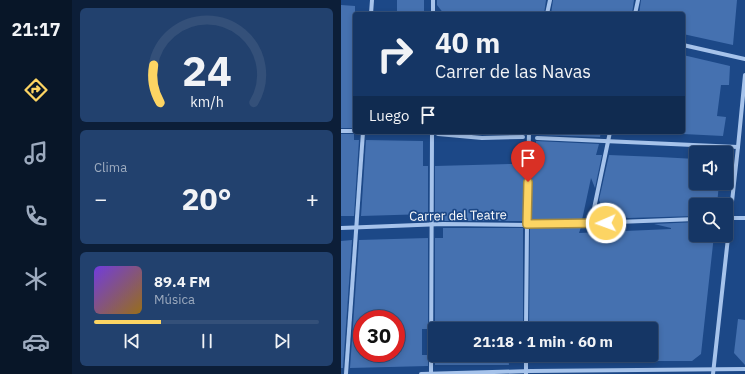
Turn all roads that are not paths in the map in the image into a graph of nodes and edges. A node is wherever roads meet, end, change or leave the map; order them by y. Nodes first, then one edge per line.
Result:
1 (372, 0) edge
2 (433, 0) edge
3 (550, 0) edge
4 (638, 0) edge
5 (371, 12) edge
6 (433, 12) edge
7 (547, 12) edge
8 (635, 12) edge
9 (685, 45) edge
10 (745, 59) edge
11 (745, 75) edge
12 (341, 131) edge
13 (353, 131) edge
14 (363, 134) edge
15 (432, 134) edge
16 (438, 134) dead end
17 (529, 134) edge
18 (610, 134) edge
19 (523, 138) dead end
20 (537, 138) dead end
21 (608, 142) junction
22 (738, 147) junction
23 (731, 198) edge
24 (733, 218) edge
25 (745, 218) edge
26 (689, 219) edge
27 (591, 223) junction
28 (527, 224) junction
29 (432, 225) junction
30 (341, 228) edge
31 (356, 228) junction
32 (726, 242) edge
33 (526, 322) edge
34 (526, 362) edge
35 (713, 369) junction
36 (745, 369) edge
37 (526, 373) edge
38 (346, 374) edge
39 (421, 374) edge
40 (431, 374) edge
41 (713, 374) edge

1 - 5 street
2 - 6 street
3 - 7 street
4 - 8 street
9 - 10 street
11 - 22 street
12 - 13 street
14 - 31 street
15 - 29 street
16 - 19 street
17 - 28 street
18 - 21 street
20 - 21 street
21 - 22 street
21 - 27 street
22 - 23 street
24 - 25 street
26 - 27 street, Carrer del Teatre
27 - 28 street, Carrer del Teatre
28 - 29 street, Carrer del Teatre
28 - 33 street
29 - 31 street, Carrer del Teatre
29 - 40 street
30 - 31 street, Carrer del Teatre
31 - 38 street
32 - 35 street
34 - 37 street
35 - 36 street
35 - 37 street
35 - 41 street
37 - 40 street
39 - 40 street

